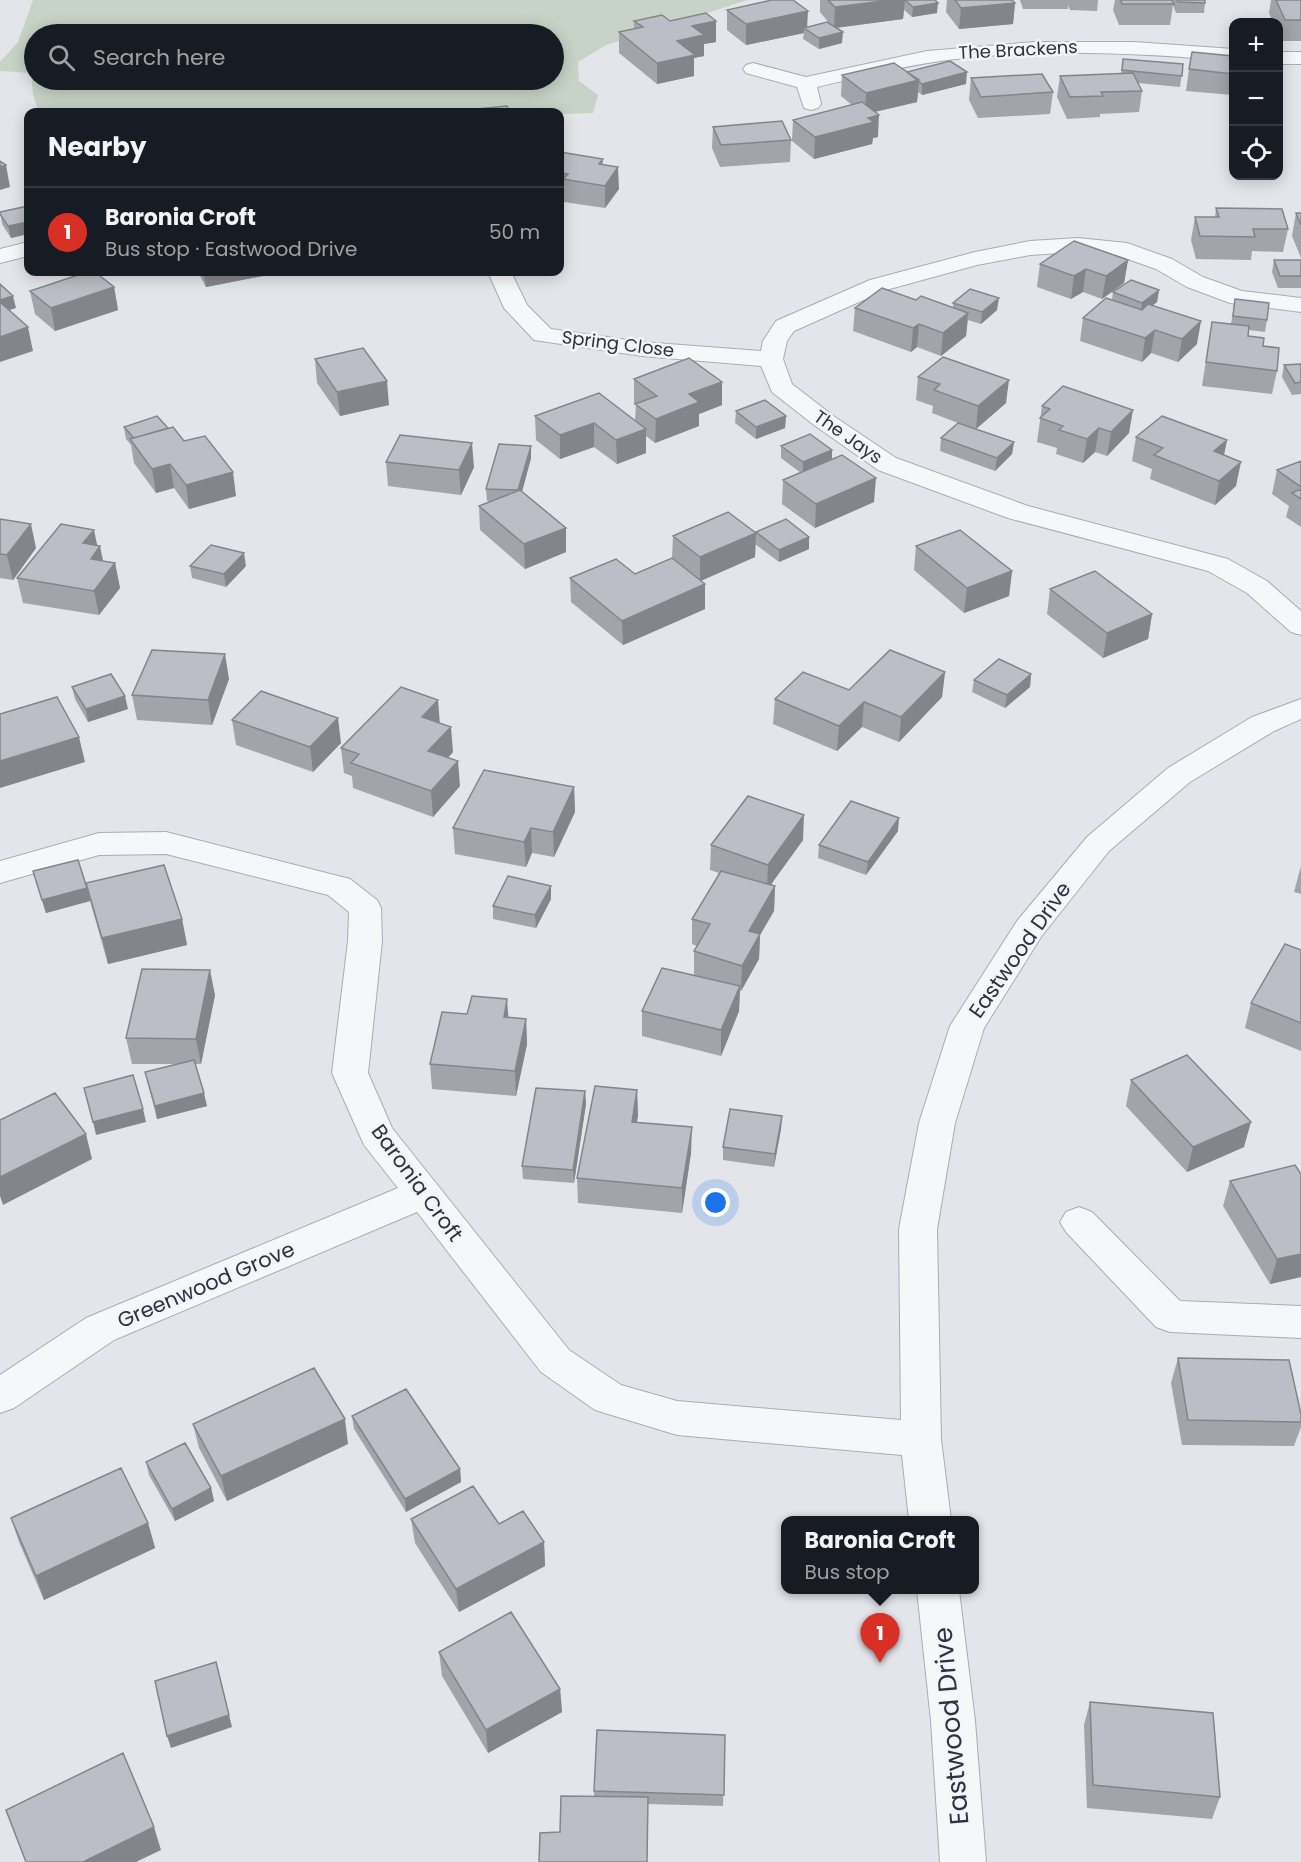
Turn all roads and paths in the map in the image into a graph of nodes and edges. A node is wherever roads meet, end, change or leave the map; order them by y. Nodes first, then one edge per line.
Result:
1 (1229, 55) edge
2 (1283, 58) edge
3 (1301, 58) edge
4 (753, 69) dead end
5 (806, 83) junction
6 (811, 104) dead end
7 (1123, 224) dead end
8 (1119, 249) junction
9 (24, 250) edge
10 (0, 256) edge
11 (502, 276) edge
12 (1298, 310) edge
13 (771, 359) junction
14 (1301, 626) edge
15 (1301, 708) edge
16 (0, 872) edge
17 (422, 1194) junction
18 (1079, 1222) dead end
19 (1301, 1322) edge
20 (0, 1396) edge
21 (921, 1439) junction
22 (929, 1516) edge
23 (938, 1594) edge
24 (963, 1862) edge

1 - 5 street, The Brackens
2 - 3 street
4 - 5 street, The Brackens
5 - 6 street
7 - 8 street
8 - 12 street
8 - 13 street
9 - 10 street
11 - 13 street, Spring Close
13 - 14 street, The Jays
15 - 21 street, Eastwood Drive
16 - 17 street, Baronia Croft
17 - 20 street, Greenwood Grove
17 - 21 street, Baronia Croft
18 - 19 street
21 - 22 street, Eastwood Drive
23 - 24 street, Eastwood Drive

